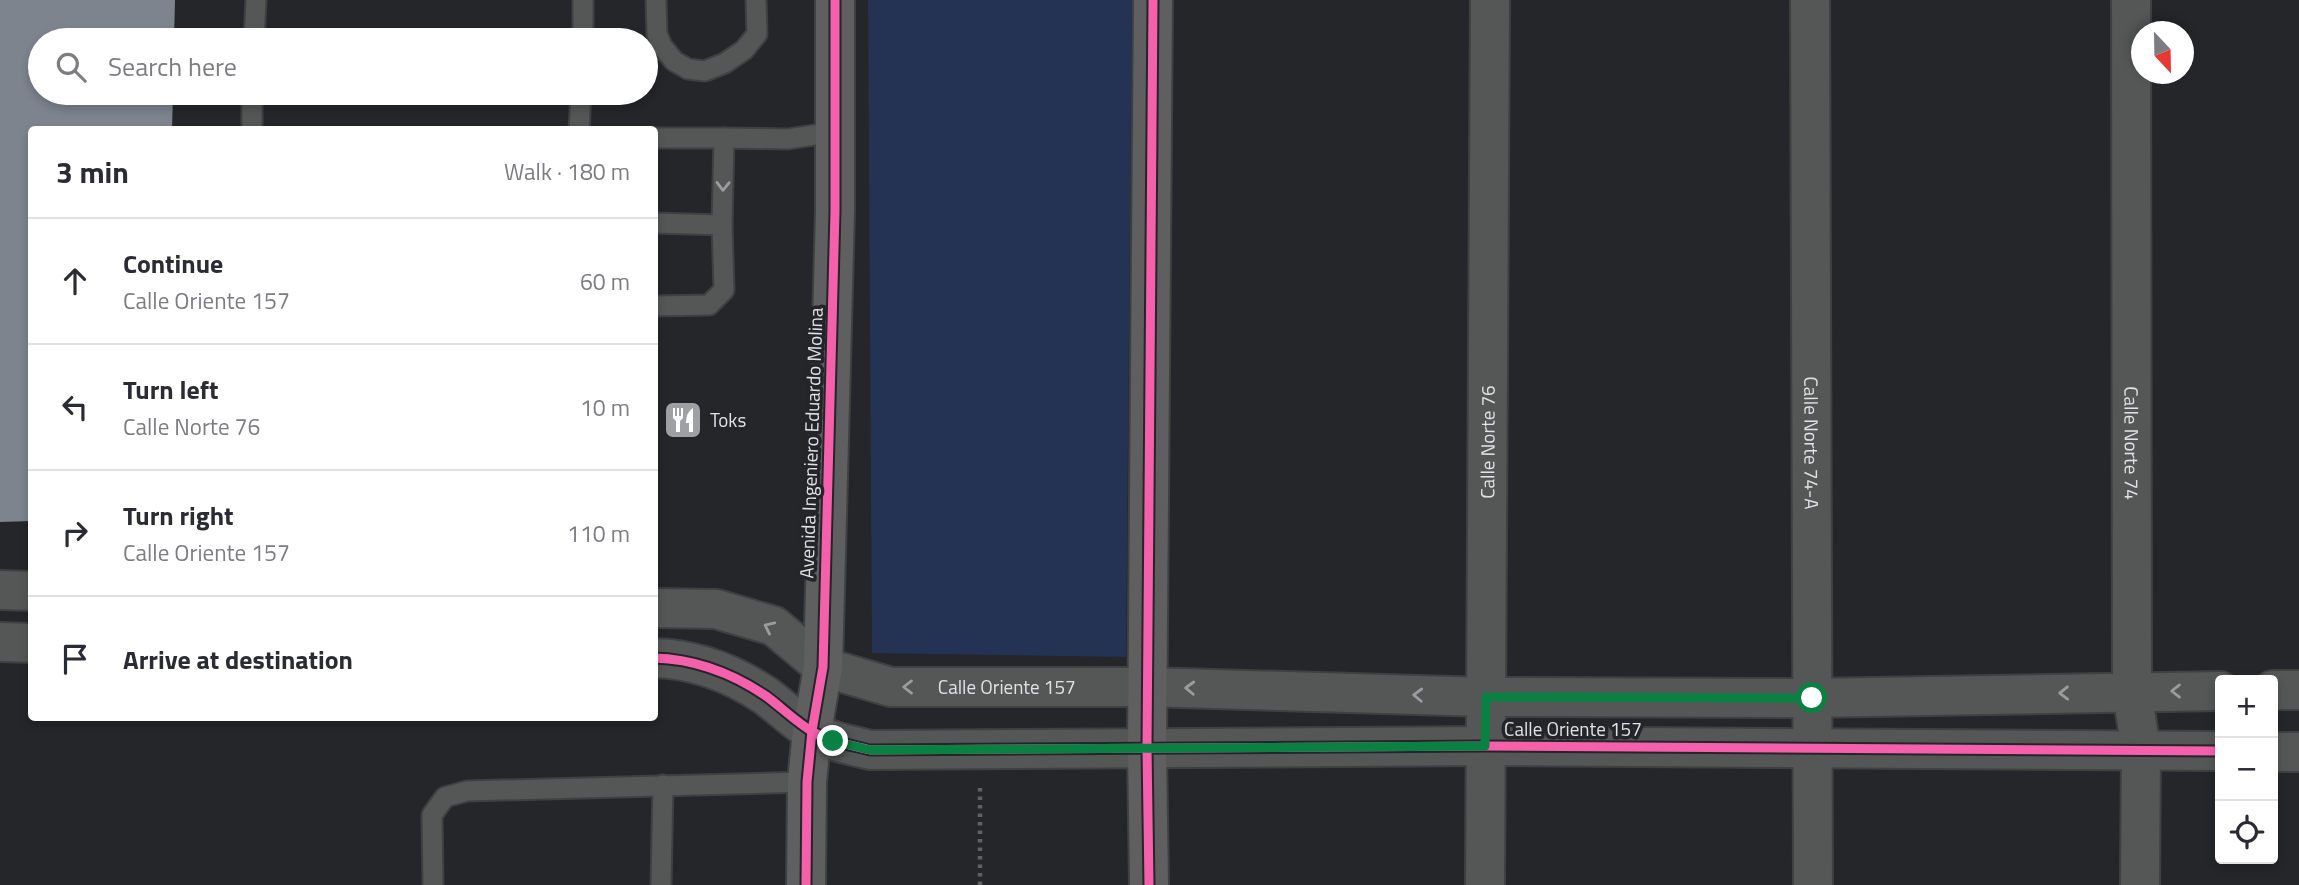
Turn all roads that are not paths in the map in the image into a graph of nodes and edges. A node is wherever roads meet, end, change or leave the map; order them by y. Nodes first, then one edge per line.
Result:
1 (256, 0) edge
2 (583, 0) edge
3 (656, 0) edge
4 (756, 0) edge
5 (835, 0) edge
6 (1153, 0) edge
7 (1490, 0) edge
8 (1810, 0) edge
9 (2132, 0) edge
10 (255, 28) edge
11 (583, 28) edge
12 (657, 28) edge
13 (658, 36) edge
14 (253, 105) edge
15 (580, 105) edge
16 (252, 126) edge
17 (579, 126) edge
18 (834, 132) junction
19 (658, 138) edge
20 (724, 138) junction
21 (658, 223) edge
22 (722, 225) junction
23 (658, 306) edge
24 (0, 590) edge
25 (28, 591) edge
26 (658, 608) edge
27 (0, 642) edge
28 (28, 643) edge
29 (658, 658) edge
30 (823, 667) junction
31 (1147, 687) junction
32 (2278, 690) edge
33 (2299, 690) edge
34 (2132, 691) junction
35 (2215, 691) edge
36 (1486, 697) junction
37 (1812, 698) junction
38 (812, 731) junction
39 (1485, 746) junction
40 (1813, 747) junction
41 (1147, 748) junction
42 (2141, 750) junction
43 (2215, 751) edge
44 (2278, 752) edge
45 (2299, 752) edge
46 (807, 782) junction
47 (663, 785) junction
48 (433, 885) edge
49 (661, 885) edge
50 (806, 885) edge
51 (1149, 885) edge
52 (1485, 885) edge
53 (1813, 885) edge
54 (2140, 885) edge

1 - 10 lane
2 - 11 lane
3 - 12 lane
4 - 13 lane
5 - 18 main road, Avenida Ingeniero Eduardo Molina
6 - 31 main road
7 - 36 street, Calle Norte 76
8 - 37 street, Calle Norte 74-A
9 - 34 street, Calle Norte 74
14 - 16 lane
15 - 17 lane
18 - 20 lane
18 - 30 main road, Avenida Ingeniero Eduardo Molina
19 - 20 lane
20 -> 22 lane
21 - 22 lane
22 - 23 lane
24 - 25 street
30 -> 26 street, Calle Oriente 157
27 - 28 street
29 - 38 street, Calle Oriente 157
31 -> 30 street, Calle Oriente 157
30 - 38 main road, Avenida Ingeniero Eduardo Molina
36 -> 31 street, Calle Oriente 157
31 - 41 main road
32 - 33 street
35 -> 34 street, Calle Oriente 157
34 -> 37 street, Calle Oriente 157
34 - 42 street, Calle Norte 74
36 - 37 street, Calle Oriente 157
36 - 39 street, Calle Norte 76
37 - 40 street, Calle Norte 74-A
38 - 41 street, Calle Oriente 157
38 - 46 main road, Avenida Ingeniero Eduardo Molina
39 - 40 street, Calle Oriente 157
39 - 41 street, Calle Oriente 157
39 - 52 street, Calle Norte 76
40 - 42 street, Calle Oriente 157
40 - 53 street, Calle Norte 74-A
41 - 51 main road
42 - 43 street, Calle Oriente 157
42 - 54 street, Calle Norte 74
44 - 45 street
46 - 47 lane
46 - 50 main road, Avenida Ingeniero Eduardo Molina
47 - 48 lane
47 - 49 lane

